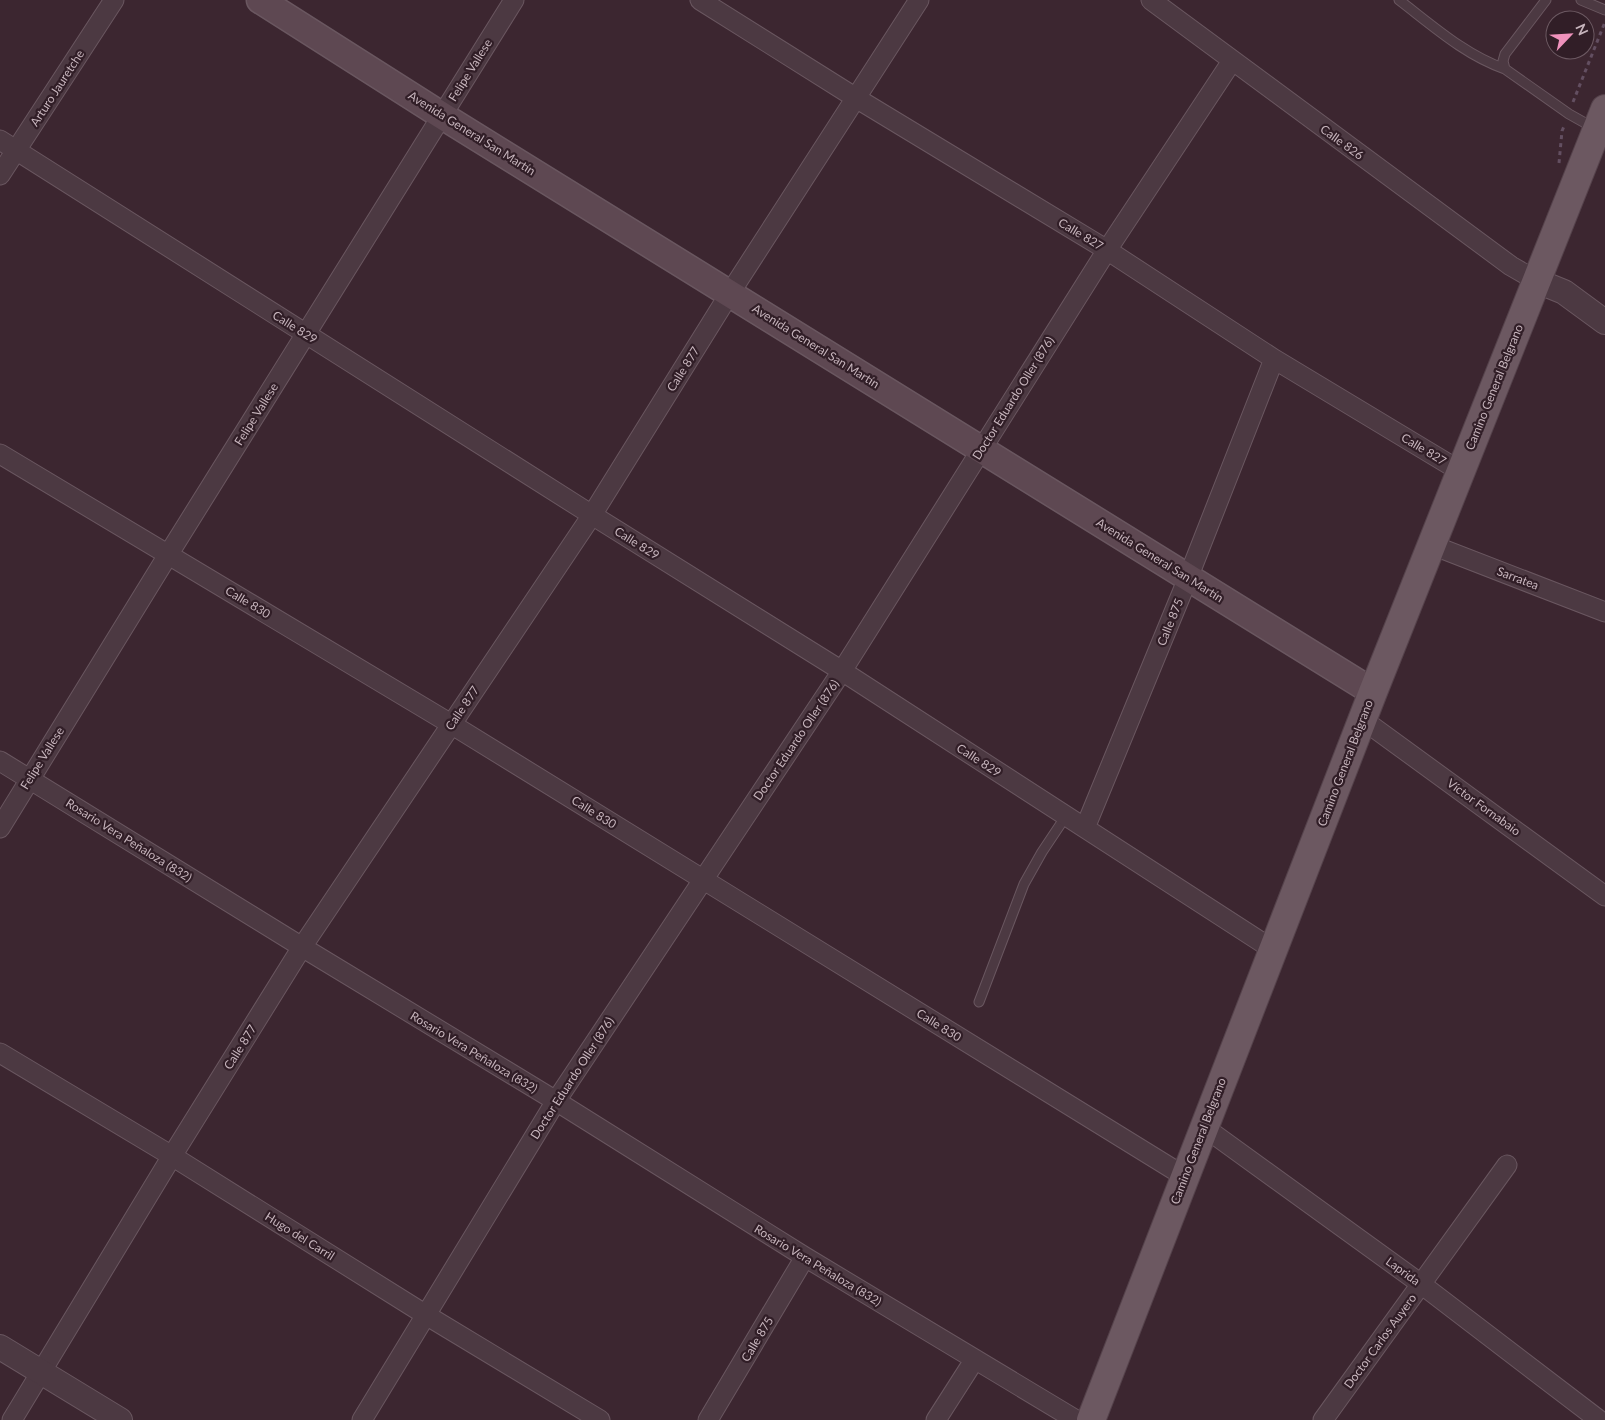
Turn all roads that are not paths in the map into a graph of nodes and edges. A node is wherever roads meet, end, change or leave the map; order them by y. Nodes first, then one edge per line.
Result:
1 (114, 0) edge
2 (260, 0) edge
3 (514, 0) edge
4 (700, 0) edge
5 (919, 0) edge
6 (1151, 0) edge
7 (1399, 0) edge
8 (1546, 0) edge
9 (1581, 0) edge
10 (1605, 10) edge
11 (1232, 61) junction
12 (1505, 69) junction
13 (856, 98) junction
14 (442, 114) junction
15 (1601, 119) edge
16 (0, 140) edge
17 (17, 150) junction
18 (0, 175) edge
19 (1107, 250) junction
20 (1537, 281) junction
21 (730, 293) junction
22 (1605, 322) edge
23 (306, 334) junction
24 (1274, 359) junction
25 (981, 449) junction
26 (0, 454) edge
27 (1460, 471) junction
28 (592, 515) junction
29 (1432, 545) junction
30 (168, 555) junction
31 (1188, 578) junction
32 (1605, 612) edge
33 (842, 671) junction
34 (1373, 692) junction
35 (1362, 719) junction
36 (451, 724) junction
37 (0, 761) edge
38 (29, 779) junction
39 (1066, 816) junction
40 (0, 828) edge
41 (1085, 828) junction
42 (703, 880) junction
43 (1605, 896) edge
44 (302, 948) junction
45 (1272, 949) junction
46 (979, 1002) dead end
47 (0, 1053) edge
48 (556, 1101) junction
49 (1204, 1127) junction
50 (172, 1156) junction
51 (1507, 1165) dead end
52 (1184, 1176) junction
53 (805, 1257) junction
54 (1422, 1284) junction
55 (426, 1315) junction
56 (0, 1347) edge
57 (975, 1359) junction
58 (42, 1372) junction
59 (12, 1420) edge
60 (120, 1420) edge
61 (362, 1420) edge
62 (600, 1420) edge
63 (708, 1420) edge
64 (936, 1420) edge
65 (1076, 1420) edge
66 (1091, 1420) edge
67 (1322, 1420) edge
68 (1599, 1420) edge

1 - 17 street, Arturo Jauretche
2 - 14 main road, Avenida General San Martín
3 - 14 street, Felipe Vallese
4 - 13 street, Calle 827
5 - 13 street, Calle 877
6 - 11 street, Calle 826
7 - 12 lane
8 - 12 lane
9 - 10 lane
11 - 19 street, Doctor Eduardo Oller (876)
11 - 20 street, Calle 826
12 - 15 lane
13 - 19 street, Calle 827
13 - 21 street, Calle 877
14 - 21 main road, Avenida General San Martín
14 - 23 street, Felipe Vallese
15 - 20 main road, Camino General Belgrano
16 - 17 street, Calle 829
17 - 18 street, Arturo Jauretche
17 - 23 street, Calle 829
19 - 24 street, Calle 827
19 - 25 street, Doctor Eduardo Oller (876)
20 - 22 street
20 - 27 main road, Camino General Belgrano
21 - 25 main road, Avenida General San Martín
21 - 28 street, Calle 877
23 - 28 street, Calle 829
23 - 30 street, Felipe Vallese
24 - 27 street, Calle 827
24 - 31 street, Calle 875
25 - 31 main road, Avenida General San Martín
25 - 33 street, Doctor Eduardo Oller (876)
26 - 30 street, Calle 830
27 - 29 main road, Camino General Belgrano
28 - 33 street, Calle 829
28 - 36 street, Calle 877
29 - 32 street, Sarratea
29 - 34 main road, Camino General Belgrano
30 - 36 street, Calle 830
30 - 38 street, Felipe Vallese
31 - 34 main road, Avenida General San Martín
31 - 41 street, Calle 875
33 - 39 street, Calle 829
33 - 42 street, Doctor Eduardo Oller (876)
34 - 35 main road, Camino General Belgrano
35 - 43 street, Víctor Fornabaio
35 - 45 main road, Camino General Belgrano
36 - 42 street, Calle 830
36 - 44 street, Calle 877
37 - 38 street, Rosario Vera Peñaloza (832)
38 - 40 street, Felipe Vallese
38 - 44 street, Rosario Vera Peñaloza (832)
39 - 41 street, Calle 829
39 - 46 lane
41 - 45 street, Calle 829
42 - 48 street, Doctor Eduardo Oller (876)
42 - 52 street, Calle 830
44 - 48 street, Rosario Vera Peñaloza (832)
44 - 50 street, Calle 877
45 - 49 main road, Camino General Belgrano
47 - 50 street, Hugo del Carril
48 - 53 street, Rosario Vera Peñaloza (832)
48 - 55 street, Doctor Eduardo Oller (876)
49 - 52 main road, Camino General Belgrano
49 - 54 street, Laprida
50 - 55 street, Hugo del Carril
50 - 58 street, Calle 877
51 - 54 street, Doctor Carlos Auyero
52 - 66 main road, Camino General Belgrano
53 - 57 street, Rosario Vera Peñaloza (832)
53 - 63 street, Calle 875
54 - 67 street, Doctor Carlos Auyero
54 - 68 street, Laprida
55 - 61 street, Doctor Eduardo Oller (876)
55 - 62 street, Hugo del Carril
56 - 58 street
57 - 64 street
57 - 65 street, Rosario Vera Peñaloza (832)
58 - 59 street, Calle 877
58 - 60 street

